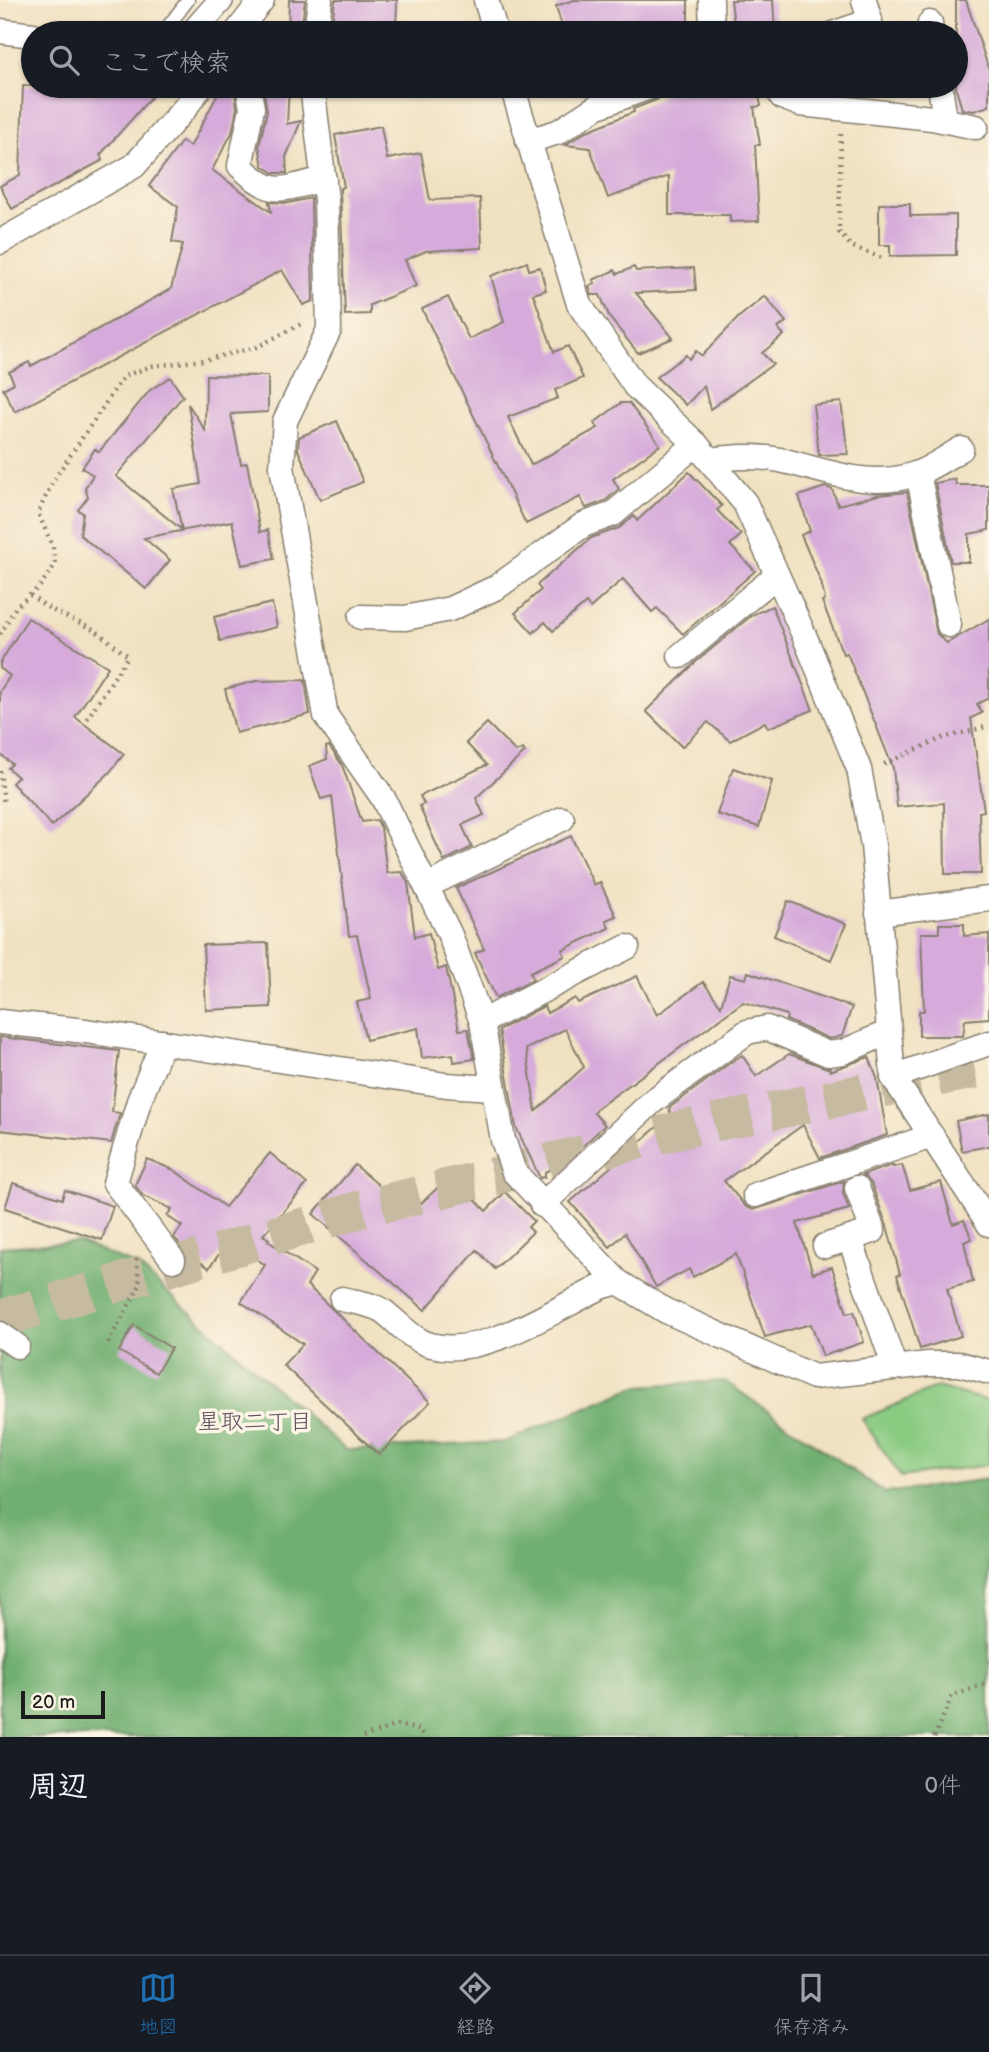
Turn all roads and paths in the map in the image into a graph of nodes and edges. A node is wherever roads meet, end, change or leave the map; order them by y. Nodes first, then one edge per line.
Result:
1 (188, 0) edge
2 (221, 0) edge
3 (262, 0) edge
4 (320, 0) edge
5 (486, 0) edge
6 (711, 0) edge
7 (864, 0) edge
8 (172, 21) edge
9 (203, 21) edge
10 (246, 21) edge
11 (317, 21) edge
12 (492, 21) edge
13 (712, 21) edge
14 (870, 21) edge
15 (0, 31) edge
16 (21, 34) edge
17 (192, 98) edge
18 (250, 98) edge
19 (314, 98) edge
20 (515, 98) edge
21 (620, 98) edge
22 (784, 98) edge
23 (942, 98) edge
24 (842, 108) junction
25 (945, 120) junction
26 (976, 127) dead end
27 (528, 141) junction
28 (324, 179) junction
29 (0, 242) edge
30 (881, 258) dead end
31 (328, 303) junction
32 (961, 449) dead end
33 (703, 452) junction
34 (918, 473) junction
35 (777, 575) junction
36 (30, 595) junction
37 (361, 617) dead end
38 (949, 625) dead end
39 (0, 634) edge
40 (680, 656) dead end
41 (88, 719) dead end
42 (989, 726) edge
43 (859, 769) junction
44 (0, 771) edge
45 (4, 805) dead end
46 (562, 819) dead end
47 (427, 886) junction
48 (989, 899) edge
49 (878, 913) junction
50 (627, 947) dead end
51 (482, 1021) junction
52 (0, 1022) edge
53 (888, 1032) junction
54 (163, 1042) junction
55 (989, 1043) edge
56 (893, 1077) junction
57 (493, 1088) junction
58 (932, 1136) junction
59 (857, 1188) dead end
60 (755, 1195) dead end
61 (542, 1205) junction
62 (989, 1224) edge
63 (850, 1239) junction
64 (825, 1246) dead end
65 (135, 1249) dead end
66 (173, 1260) dead end
67 (618, 1282) junction
68 (342, 1299) dead end
69 (108, 1343) dead end
70 (895, 1368) junction
71 (989, 1372) edge
72 (989, 1683) edge
73 (363, 1737) edge
74 (423, 1737) edge
75 (934, 1737) edge

1 - 8 lane
2 - 9 street
3 - 10 street
4 - 11 street
5 - 12 street
6 - 13 street
7 - 14 street
15 - 16 street
17 - 29 street
18 - 28 street
19 - 28 street
20 - 27 street
21 - 27 street
22 - 24 street
23 - 25 street
24 - 25 street
24 - 30 path
25 - 26 street
27 - 33 street
28 - 31 street
31 - 36 path
31 - 47 street
32 - 34 street
33 - 34 street
33 - 35 street
33 - 37 street
34 - 38 street
35 - 40 street
35 - 43 street
36 - 39 path
36 - 41 path
42 - 43 path
43 - 49 street
44 - 45 path
46 - 47 street
47 - 51 street
48 - 49 street
49 - 53 street
50 - 51 street
51 - 57 street
52 - 54 street
53 - 56 street
53 - 61 street
54 - 57 street
54 - 66 street
55 - 56 street
56 - 58 street
57 - 61 street
58 - 60 street
58 - 62 street
59 - 63 street
61 - 67 street
63 - 64 street
63 - 70 street
65 - 69 path
67 - 68 street
67 - 70 street
70 - 71 street
72 - 75 path
73 - 74 path

